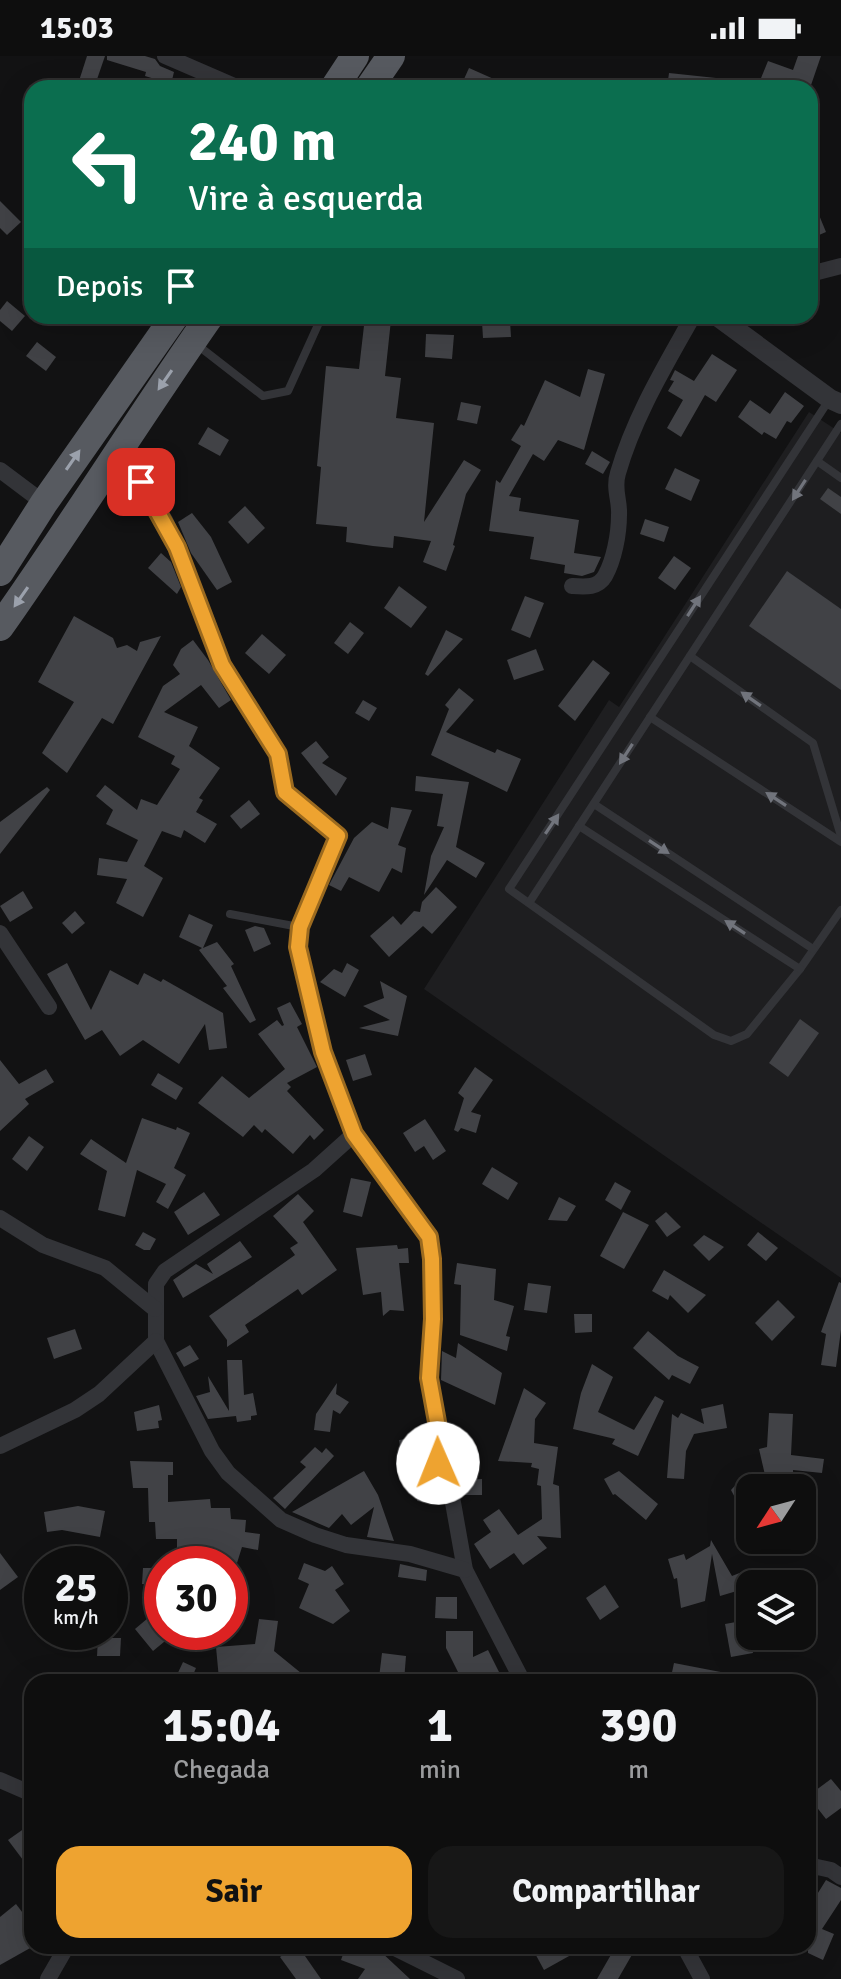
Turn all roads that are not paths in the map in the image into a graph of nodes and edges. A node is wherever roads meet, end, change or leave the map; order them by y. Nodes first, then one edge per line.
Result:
1 (165, 56) edge
2 (354, 58) edge
3 (382, 77) edge
4 (220, 80) edge
5 (339, 80) edge
6 (841, 266) edge
7 (818, 272) edge
8 (169, 324) edge
9 (204, 324) edge
10 (318, 324) edge
11 (689, 324) edge
12 (728, 324) edge
13 (192, 341) junction
14 (835, 402) edge
15 (841, 424) edge
16 (120, 445) junction
17 (817, 461) junction
18 (0, 470) edge
19 (841, 478) edge
20 (44, 503) junction
21 (0, 572) edge
22 (572, 586) dead end
23 (0, 627) edge
24 (690, 656) junction
25 (650, 717) junction
26 (594, 804) junction
27 (579, 826) junction
28 (841, 839) edge
29 (529, 903) junction
30 (841, 910) edge
31 (230, 914) dead end
32 (300, 927) junction
33 (0, 933) edge
34 (813, 949) junction
35 (800, 969) junction
36 (49, 1007) dead end
37 (354, 1134) junction
38 (0, 1218) edge
39 (155, 1309) junction
40 (156, 1341) junction
41 (0, 1446) edge
42 (465, 1570) junction
43 (519, 1674) edge
44 (0, 1780) edge
45 (24, 1790) edge
46 (816, 1867) edge
47 (841, 1877) edge
48 (62, 1954) edge
49 (407, 1954) edge
50 (688, 1954) edge
51 (48, 1979) edge
52 (457, 1979) edge
53 (702, 1979) edge

1 - 4 street
2 - 3 street
2 - 5 highway
6 - 7 street
20 -> 8 highway
9 - 13 highway
10 - 13 lane
11 - 22 street
12 - 14 street
13 -> 16 highway
29 -> 14 lane
15 - 17 lane
16 -> 23 highway
16 - 32 street
17 - 19 lane
17 -> 24 lane
18 - 20 street
20 - 21 highway
24 - 25 lane
28 -> 24 lane
25 -> 26 lane
28 -> 25 lane
26 - 27 lane
26 -> 34 lane
27 - 29 lane
35 -> 27 lane
29 - 35 lane
30 - 34 lane
31 - 32 lane
32 - 37 street
33 - 36 street
34 - 35 lane
37 - 39 street
37 - 42 street
38 - 39 street
39 - 40 street
40 - 41 street
40 - 42 street
42 - 43 street
44 - 45 street
46 - 47 street
48 - 51 street
49 - 52 street
50 - 53 street

